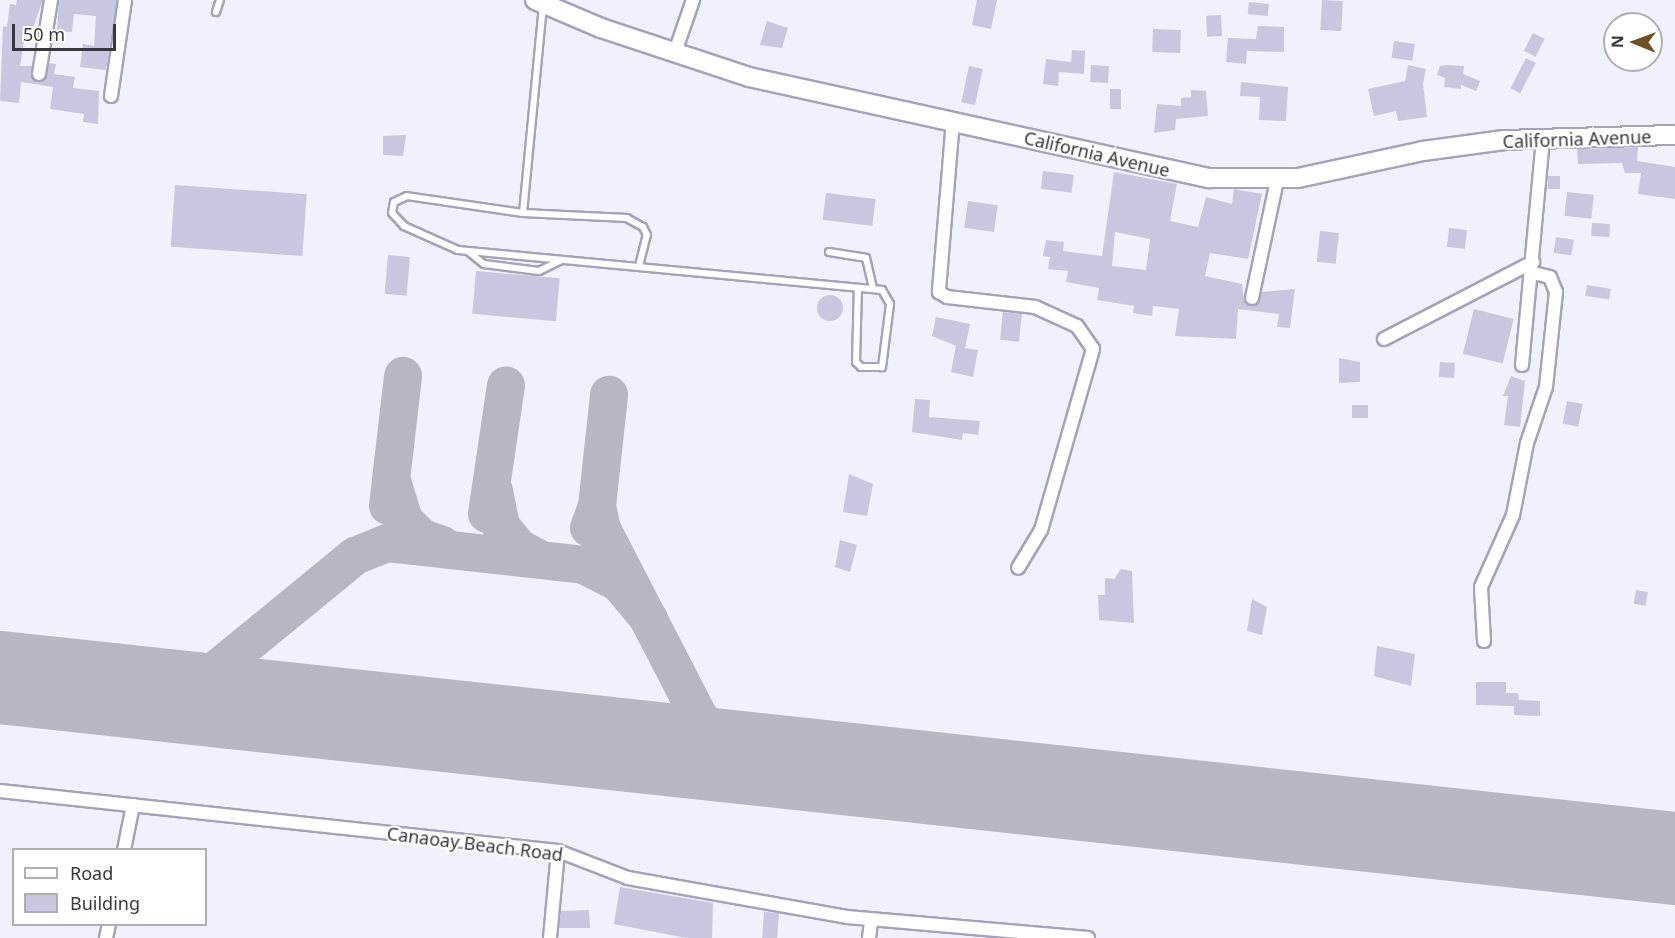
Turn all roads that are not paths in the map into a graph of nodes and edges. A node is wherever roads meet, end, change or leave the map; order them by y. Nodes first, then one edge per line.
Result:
1 (51, 0) edge
2 (125, 0) edge
3 (220, 0) edge
4 (693, 0) edge
5 (539, 2) edge
6 (216, 12) dead end
7 (675, 52) junction
8 (39, 74) dead end
9 (111, 96) dead end
10 (953, 120) junction
11 (1675, 135) edge
12 (1543, 139) junction
13 (1277, 180) junction
14 (523, 213) junction
15 (467, 251) junction
16 (829, 252) dead end
17 (563, 260) junction
18 (639, 266) junction
19 (1533, 268) junction
20 (858, 288) junction
21 (873, 289) junction
22 (1252, 298) dead end
23 (1384, 339) dead end
24 (1522, 365) dead end
25 (1018, 568) dead end
26 (1484, 641) dead end
27 (0, 791) edge
28 (133, 806) junction
29 (124, 848) edge
30 (558, 851) junction
31 (871, 921) junction
32 (550, 938) edge
33 (869, 938) edge
34 (1088, 938) edge

1 - 8 street
2 - 9 street
3 - 6 lane
4 - 7 street
5 - 7 street, California Avenue
5 - 14 lane
7 - 10 street, California Avenue
10 - 13 street, California Avenue
10 - 25 street
11 - 12 street, California Avenue
12 - 13 street, California Avenue
12 - 19 street
13 - 22 street
14 - 15 lane
14 - 18 lane
15 - 17 lane
15 - 17 lane
16 - 21 lane
17 - 18 lane
18 - 20 lane
19 - 23 street
19 - 24 street
19 - 26 street
20 - 21 lane
20 - 21 lane
27 - 28 street, Canaoay Beach Road
28 - 29 street
28 - 30 street, Canaoay Beach Road
30 - 31 street, Canaoay Beach Road
30 - 32 street
31 - 33 street
31 - 34 street, Canaoay Beach Road

